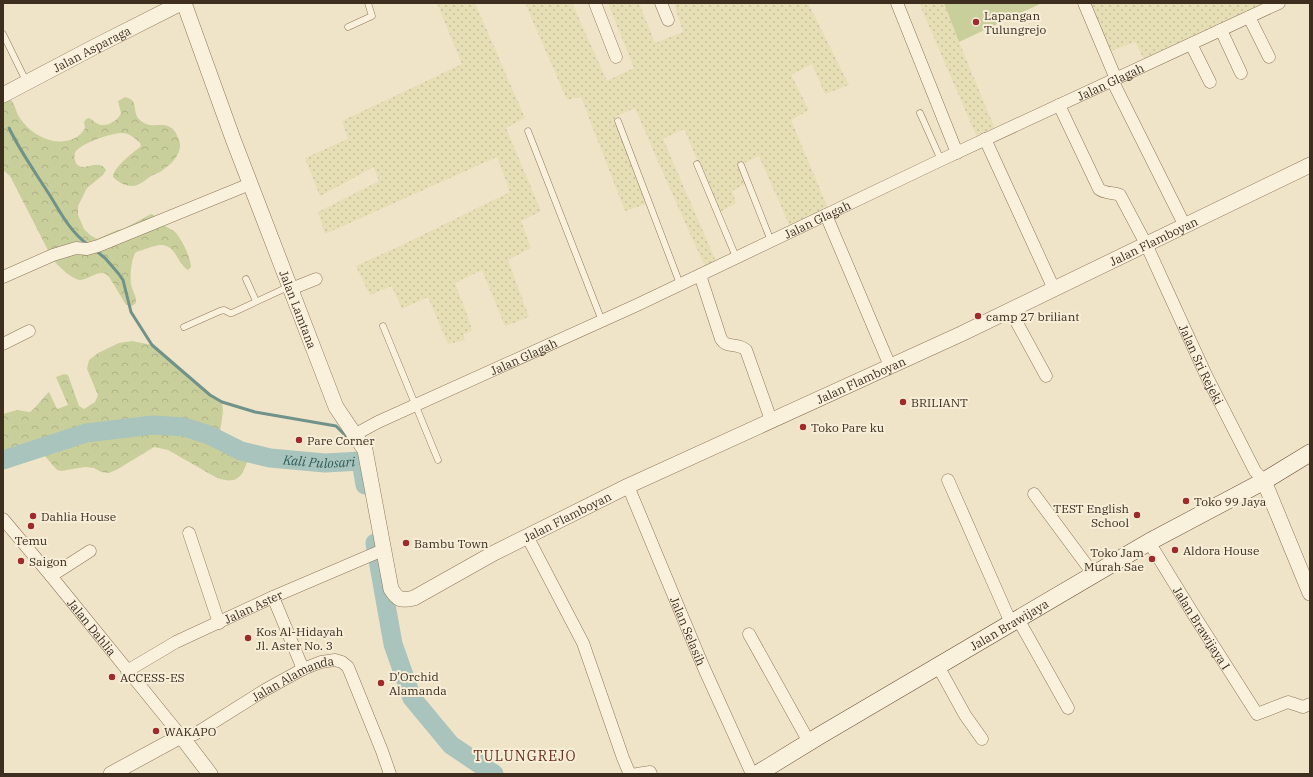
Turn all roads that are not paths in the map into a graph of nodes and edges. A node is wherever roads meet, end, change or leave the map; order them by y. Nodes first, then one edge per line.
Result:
1 (181, 3) edge
2 (184, 3) edge
3 (368, 3) edge
4 (595, 3) edge
5 (661, 3) edge
6 (897, 3) edge
7 (1084, 3) edge
8 (1279, 3) edge
9 (1249, 17) junction
10 (668, 20) dead end
11 (348, 27) dead end
12 (1221, 30) junction
13 (3, 34) edge
14 (1191, 44) junction
15 (616, 57) dead end
16 (1269, 57) dead end
17 (1240, 73) dead end
18 (1114, 80) junction
19 (1210, 82) dead end
20 (27, 83) junction
21 (3, 95) edge
22 (1059, 105) junction
23 (920, 113) dead end
24 (618, 121) dead end
25 (528, 131) dead end
26 (985, 139) junction
27 (957, 152) junction
28 (941, 160) junction
29 (697, 164) dead end
30 (741, 165) dead end
31 (1310, 165) edge
32 (250, 184) junction
33 (826, 215) junction
34 (1185, 226) junction
35 (771, 241) junction
36 (1146, 244) junction
37 (736, 257) junction
38 (700, 275) junction
39 (3, 277) edge
40 (246, 279) dead end
41 (316, 279) dead end
42 (680, 284) junction
43 (290, 287) junction
44 (1054, 289) junction
45 (256, 301) junction
46 (1010, 310) junction
47 (602, 321) junction
48 (383, 326) dead end
49 (184, 327) dead end
50 (28, 331) dead end
51 (3, 344) edge
52 (890, 366) junction
53 (1046, 376) dead end
54 (416, 405) junction
55 (771, 420) junction
56 (354, 434) junction
57 (1310, 453) edge
58 (438, 460) dead end
59 (948, 480) dead end
60 (1264, 481) junction
61 (628, 486) junction
62 (1034, 494) dead end
63 (3, 518) edge
64 (189, 533) dead end
65 (527, 536) junction
66 (1149, 542) junction
67 (383, 550) junction
68 (90, 551) dead end
69 (1094, 575) junction
70 (51, 576) junction
71 (1310, 593) edge
72 (273, 597) junction
73 (414, 598) joint
74 (1015, 621) junction
75 (219, 623) junction
76 (749, 634) dead end
77 (938, 666) junction
78 (302, 669) junction
79 (127, 671) junction
80 (1310, 704) edge
81 (1068, 708) dead end
82 (181, 736) junction
83 (982, 739) dead end
84 (809, 742) junction
85 (111, 774) edge
86 (210, 774) edge
87 (390, 774) edge
88 (631, 774) edge
89 (637, 774) edge
90 (651, 774) edge
91 (752, 774) edge
92 (757, 774) edge

1 - 20 street, Jalan Asparaga
2 - 32 street, Jalan Lamtana
3 - 11 lane
4 - 15 street
5 - 10 street
6 - 27 street
7 - 18 street
8 - 9 street, Jalan Glagah
9 - 12 street, Jalan Glagah
9 - 16 street
12 - 14 street, Jalan Glagah
12 - 17 street
13 - 20 lane
14 - 18 street, Jalan Glagah
14 - 19 street
18 - 22 street, Jalan Glagah
18 - 34 street
20 - 21 street, Jalan Asparaga
22 - 26 street, Jalan Glagah
22 - 36 street, Jalan Sri Rejeki
23 - 28 lane
24 - 42 lane
25 - 47 lane
26 - 27 street, Jalan Glagah
26 - 44 street
27 - 28 street, Jalan Glagah
28 - 33 street, Jalan Glagah
29 - 37 lane
30 - 35 lane
31 - 34 street, Jalan Flamboyan
32 - 39 street
32 - 43 street, Jalan Lamtana
33 - 35 street, Jalan Glagah
33 - 52 street
34 - 36 street, Jalan Flamboyan
35 - 37 street, Jalan Glagah
36 - 44 street, Jalan Flamboyan
36 - 60 street, Jalan Sri Rejeki
37 - 38 street, Jalan Glagah
38 - 42 street, Jalan Glagah
38 - 55 street
40 - 45 lane
41 - 43 street
42 - 47 street, Jalan Glagah
43 - 45 lane
43 - 56 street, Jalan Lamtana
44 - 46 street, Jalan Flamboyan
45 - 49 lane
46 - 52 street, Jalan Flamboyan
46 - 53 street
47 - 54 street, Jalan Glagah
48 - 54 lane
50 - 51 street
52 - 55 street, Jalan Flamboyan
54 - 56 street, Jalan Glagah
54 - 58 lane
55 - 61 street, Jalan Flamboyan
56 - 67 street, Jalan Lamtana
57 - 60 main road, Jalan Brawijaya
59 - 74 street
60 - 66 main road, Jalan Brawijaya
60 - 71 street
61 - 65 street, Jalan Flamboyan
61 - 91 street, Jalan Selasih
62 - 69 street
63 - 70 street, Jalan Dahlia
64 - 75 street
65 - 73 street, Jalan Flamboyan
65 - 88 street
66 - 69 main road, Jalan Brawijaya
66 - 80 street, Jalan Brawijaya I
67 - 72 street, Jalan Aster
67 - 73 street, Jalan Lamtana
68 - 70 street
69 - 74 main road, Jalan Brawijaya
70 - 79 street, Jalan Dahlia
72 - 75 street, Jalan Aster
72 - 78 street, Jalan Alamanda
74 - 77 main road, Jalan Brawijaya
74 - 81 street
75 - 79 street, Jalan Aster
76 - 84 street
77 - 83 street
77 - 84 main road, Jalan Brawijaya
78 - 82 street, Jalan Alamanda
78 - 87 street, Jalan Alamanda
79 - 82 street, Jalan Dahlia
82 - 85 street
82 - 86 street, Jalan Dahlia
84 - 92 main road, Jalan Brawijaya
89 - 90 street

